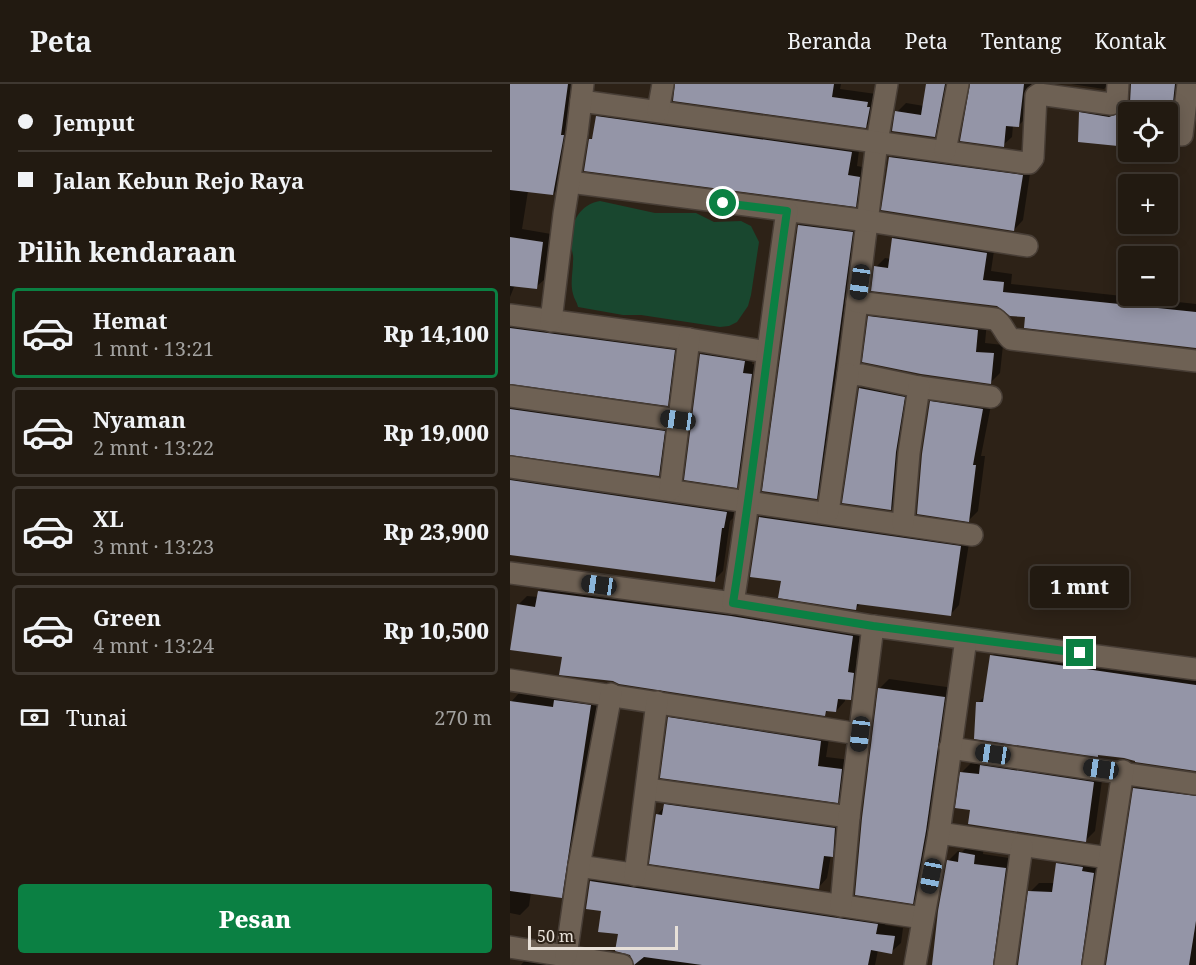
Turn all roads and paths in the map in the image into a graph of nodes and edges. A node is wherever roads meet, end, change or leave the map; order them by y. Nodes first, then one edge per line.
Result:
1 (663, 84) edge
2 (887, 84) edge
3 (958, 84) edge
4 (1118, 84) edge
5 (1188, 84) edge
6 (582, 92) edge
7 (658, 111) junction
8 (1182, 135) dead end
9 (877, 142) junction
10 (945, 151) junction
11 (570, 182) junction
12 (787, 211) junction
13 (868, 221) junction
14 (1027, 246) dead end
15 (857, 302) junction
16 (510, 315) edge
17 (551, 321) junction
18 (689, 339) junction
19 (767, 352) junction
20 (1196, 361) edge
21 (848, 374) junction
22 (919, 387) junction
23 (510, 396) edge
24 (991, 397) dead end
25 (678, 420) junction
26 (510, 467) edge
27 (670, 490) junction
28 (749, 502) junction
29 (828, 512) junction
30 (903, 524) junction
31 (972, 535) dead end
32 (510, 573) edge
33 (733, 603) junction
34 (873, 626) junction
35 (966, 639) junction
36 (1195, 664) edge
37 (510, 680) edge
38 (611, 694) junction
39 (657, 702) junction
40 (860, 734) junction
41 (950, 748) junction
42 (1122, 771) junction
43 (1196, 784) edge
44 (647, 789) junction
45 (849, 817) junction
46 (939, 833) junction
47 (1022, 846) junction
48 (1108, 858) junction
49 (579, 866) junction
50 (635, 874) junction
51 (841, 906) junction
52 (923, 918) junction
53 (510, 947) edge
54 (566, 956) junction
55 (622, 965) edge
56 (915, 965) edge
57 (1005, 965) edge
58 (1093, 965) edge

1 - 7 street
2 - 9 street
3 - 10 street
4 - 10 street
5 - 8 street
6 - 7 street
6 - 11 street
7 - 9 street
9 - 10 street
9 - 13 street
11 - 12 street
11 - 17 street
12 - 13 street
12 - 19 street
13 - 14 street
13 - 15 street
15 - 20 street
15 - 21 street
16 - 17 street
17 - 18 street
18 - 19 street
18 - 25 street
19 - 28 street
21 - 22 street
21 - 29 street
22 - 24 street
22 - 30 street
23 - 25 street
25 - 27 street
26 - 27 street
27 - 28 street
28 - 29 street
28 - 33 street
29 - 30 street
30 - 31 street
32 - 33 street
33 - 34 street
34 - 35 street
34 - 40 street
35 - 36 street
35 - 41 street
37 - 38 street
38 - 39 street
38 - 49 street
39 - 40 street
39 - 44 street
40 - 45 street
41 - 42 street
41 - 46 street
42 - 43 street
42 - 48 street
44 - 45 street
44 - 50 street
45 - 51 street
46 - 47 street
46 - 52 street
47 - 48 street
47 - 57 street
48 - 58 street
49 - 50 street
49 - 54 street
50 - 51 street
51 - 52 street
52 - 56 street
53 - 54 street
54 - 55 street

